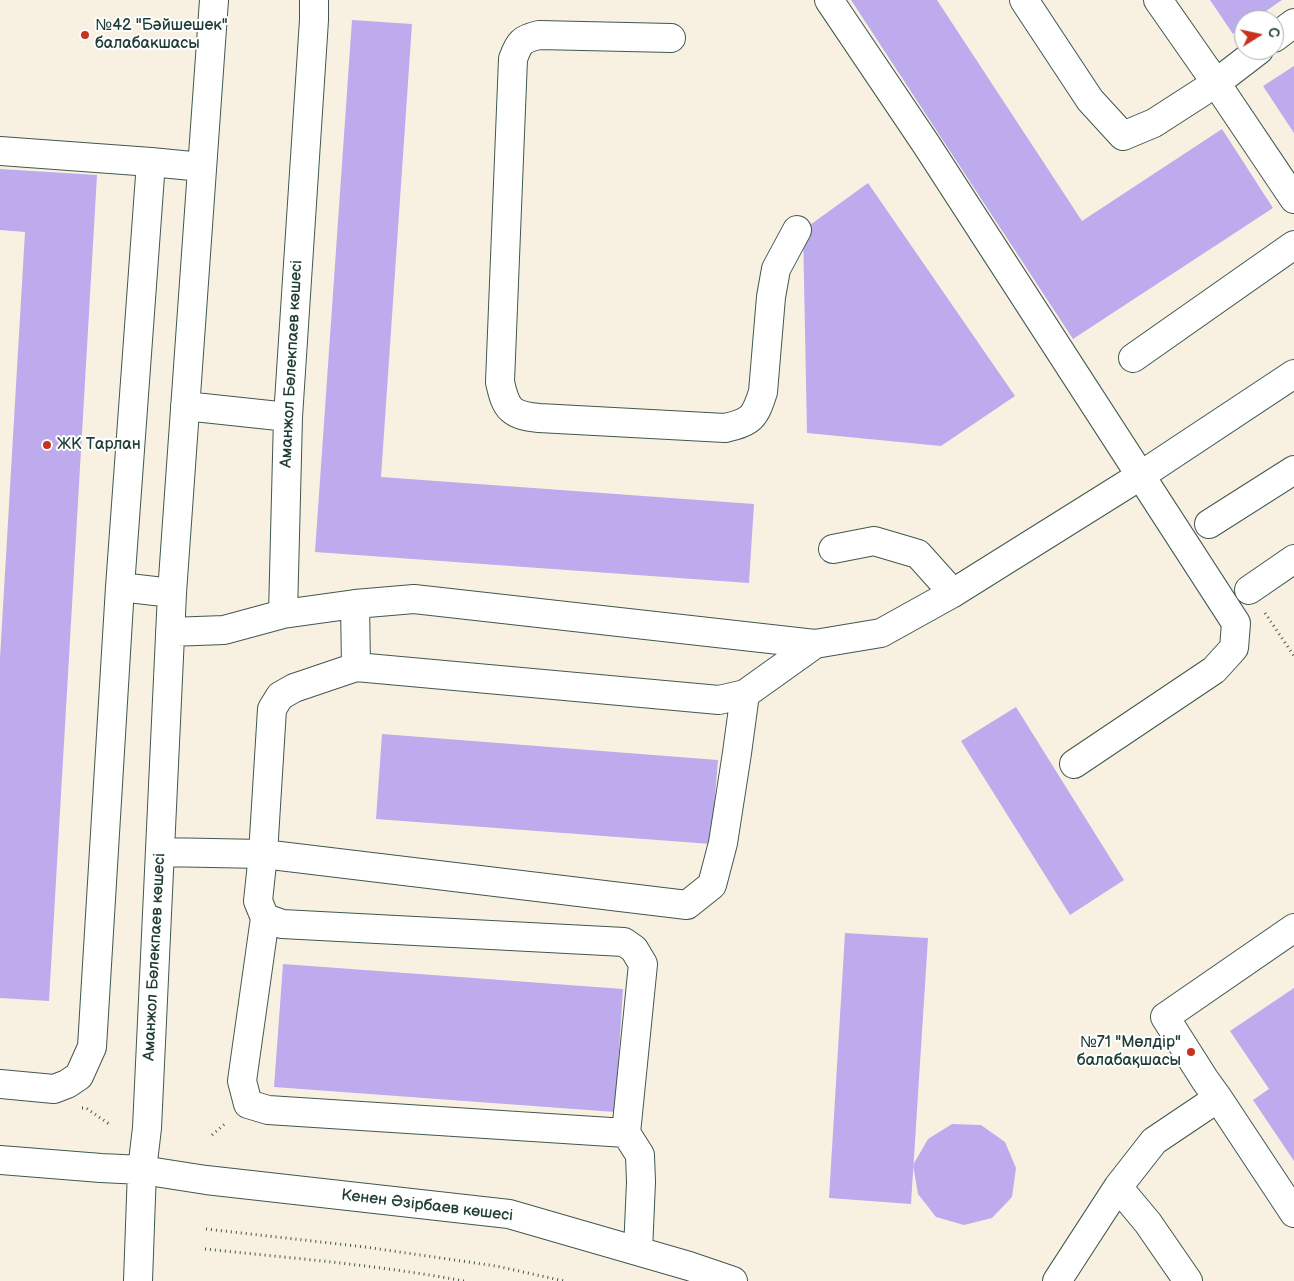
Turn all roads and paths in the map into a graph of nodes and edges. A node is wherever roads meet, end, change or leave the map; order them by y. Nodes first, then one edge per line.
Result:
1 (214, 0) edge
2 (314, 0) edge
3 (829, 0) edge
4 (1024, 0) edge
5 (1158, 0) edge
6 (671, 38) dead end
7 (1246, 60) edge
8 (1216, 83) junction
9 (0, 151) edge
10 (151, 162) junction
11 (202, 167) junction
12 (1294, 199) edge
13 (797, 230) dead end
14 (1294, 245) edge
15 (1133, 358) dead end
16 (1294, 374) edge
17 (185, 406) junction
18 (288, 417) junction
19 (1294, 470) edge
20 (1140, 476) junction
21 (1209, 524) dead end
22 (833, 549) dead end
23 (1294, 560) edge
24 (120, 587) junction
25 (1249, 590) joint
26 (172, 593) junction
27 (953, 593) junction
28 (355, 604) junction
29 (283, 614) junction
30 (170, 632) junction
31 (815, 644) junction
32 (1294, 656) edge
33 (356, 667) junction
34 (745, 694) junction
35 (1074, 764) dead end
36 (160, 852) junction
37 (263, 854) junction
38 (264, 918) junction
39 (1294, 928) edge
40 (0, 1084) edge
41 (1218, 1098) junction
42 (626, 1133) junction
43 (0, 1160) edge
44 (142, 1170) junction
45 (1118, 1187) junction
46 (1294, 1213) edge
47 (206, 1229) dead end
48 (205, 1249) dead end
49 (638, 1251) junction
50 (138, 1281) edge
51 (464, 1281) edge
52 (564, 1281) edge
53 (733, 1281) edge
54 (1057, 1281) edge
55 (1188, 1281) edge

1 - 11 street, Аманжол Бөлекпаев көшесі
2 - 18 street, Аманжол Бөлекпаев көшесі
3 - 20 street
4 - 8 street
5 - 8 street
6 - 13 street
7 - 8 street
8 - 12 street
9 - 10 street
10 - 11 street
10 - 24 street
11 - 17 street, Аманжол Бөлекпаев көшесі
14 - 15 street
16 - 20 street
17 - 18 street
17 - 26 street, Аманжол Бөлекпаев көшесі
18 - 29 street, Аманжол Бөлекпаев көшесі
19 - 21 street
20 - 27 street
20 - 35 street
22 - 27 street
23 - 25 street
24 - 26 street
24 - 40 street
25 - 32 path
26 - 30 street, Аманжол Бөлекпаев көшесі
27 - 31 street
28 - 29 street
28 - 31 street
28 - 33 street
29 - 30 street
30 - 36 street, Аманжол Бөлекпаев көшесі
31 - 34 street
33 - 34 street
33 - 37 street
34 - 37 street
36 - 37 street
36 - 44 street, Аманжол Бөлекпаев көшесі
37 - 38 street
38 - 42 street
38 - 42 street
39 - 41 street
41 - 45 street
41 - 46 street
42 - 49 street
43 - 44 street, Кенен Әзірбаев көшесі
44 - 49 street, Кенен Әзірбаев көшесі
44 - 50 street, Аманжол Бөлекпаев көшесі
45 - 54 street
45 - 55 street
47 - 52 path
48 - 51 path
49 - 53 street, Кенен Әзірбаев көшесі

